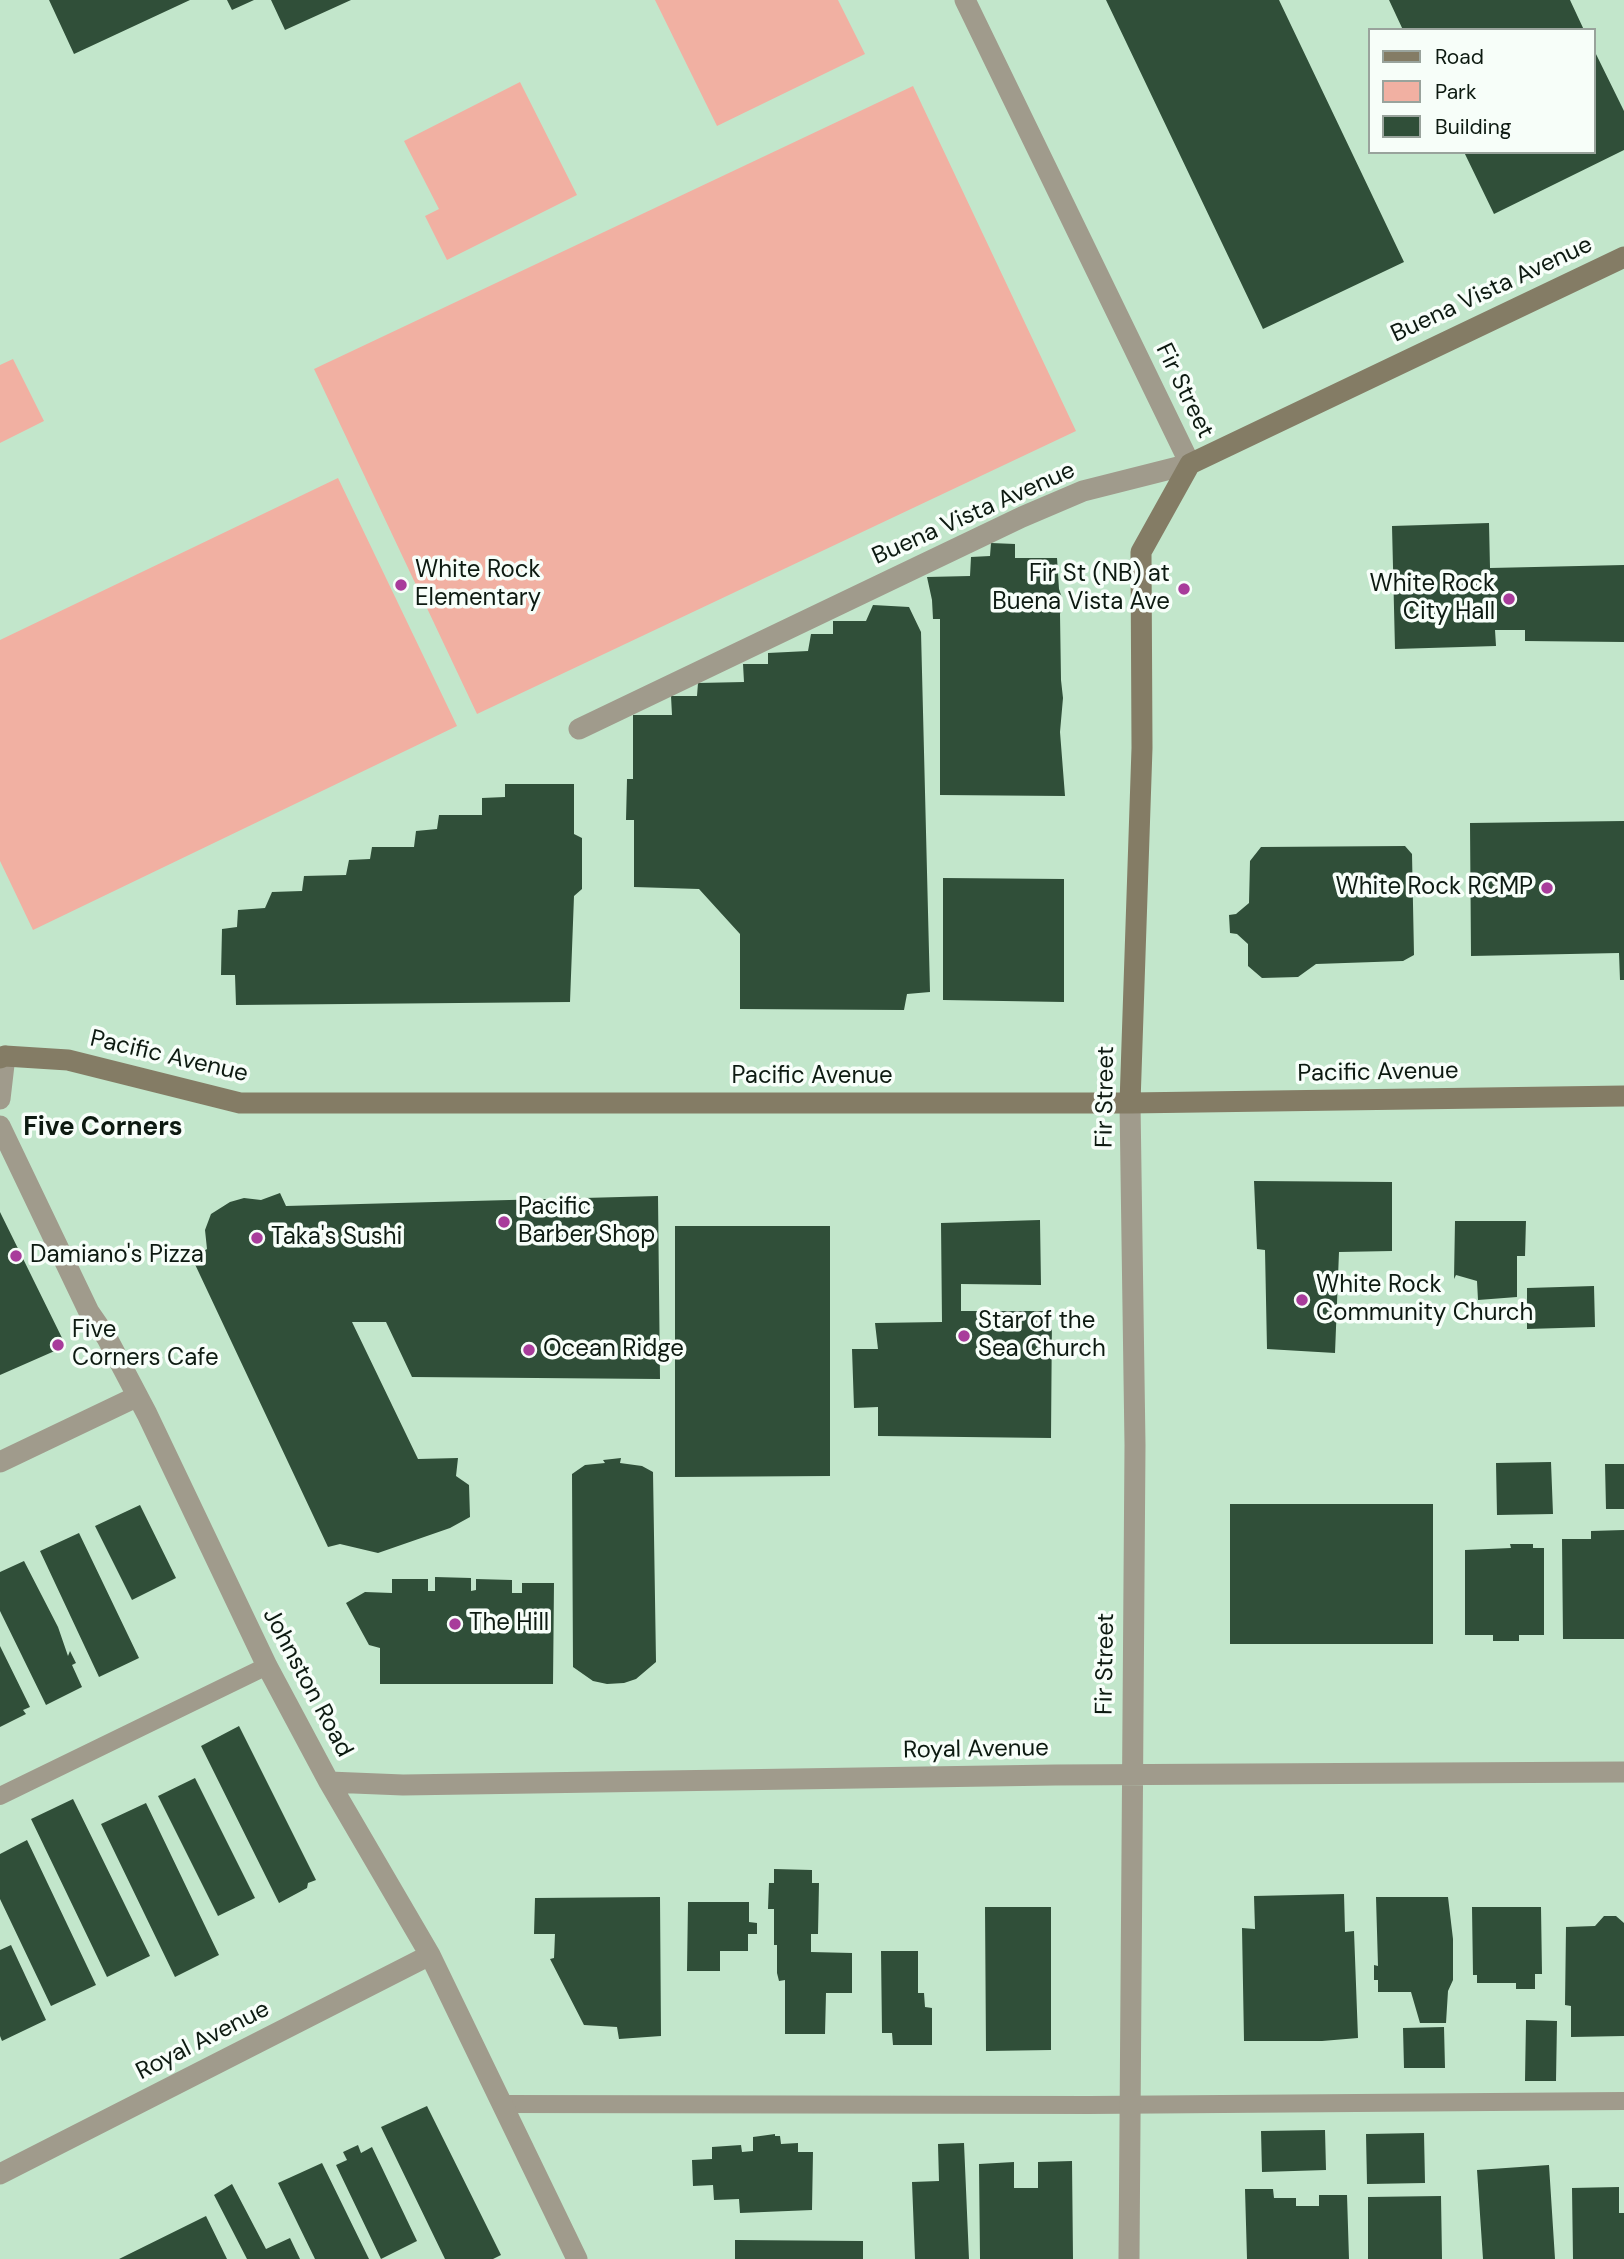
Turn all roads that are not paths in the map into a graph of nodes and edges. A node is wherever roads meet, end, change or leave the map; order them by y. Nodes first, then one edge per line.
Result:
1 (965, 0) edge
2 (1624, 257) edge
3 (1190, 464) junction
4 (579, 729) dead end
5 (2, 1054) edge
6 (1624, 1097) edge
7 (0, 1099) edge
8 (1130, 1103) junction
9 (0, 1126) edge
10 (136, 1396) junction
11 (0, 1462) edge
12 (267, 1666) junction
13 (1624, 1772) edge
14 (1131, 1776) junction
15 (329, 1782) junction
16 (0, 1796) edge
17 (430, 1955) junction
18 (1624, 2101) edge
19 (503, 2104) junction
20 (1130, 2105) junction
21 (0, 2174) edge
22 (577, 2259) edge
23 (1129, 2259) edge

1 - 3 street, Fir Street
2 - 3 street, Buena Vista Avenue
3 - 4 street, Buena Vista Avenue
3 - 8 street, Fir Street
5 - 7 street
5 - 8 street, Pacific Avenue
6 - 8 street, Pacific Avenue
8 - 14 street, Fir Street
9 - 10 street, Johnston Road
10 - 11 street
10 - 12 street, Johnston Road
12 - 15 street, Johnston Road
12 - 16 lane
13 - 14 street, Royal Avenue
14 - 15 street, Royal Avenue
14 - 20 street, Fir Street
15 - 17 street, Johnston Road
17 - 19 street, Johnston Road
17 - 21 street, Royal Avenue
18 - 20 lane
19 - 20 lane
19 - 22 street, Johnston Road
20 - 23 street, Fir Street

